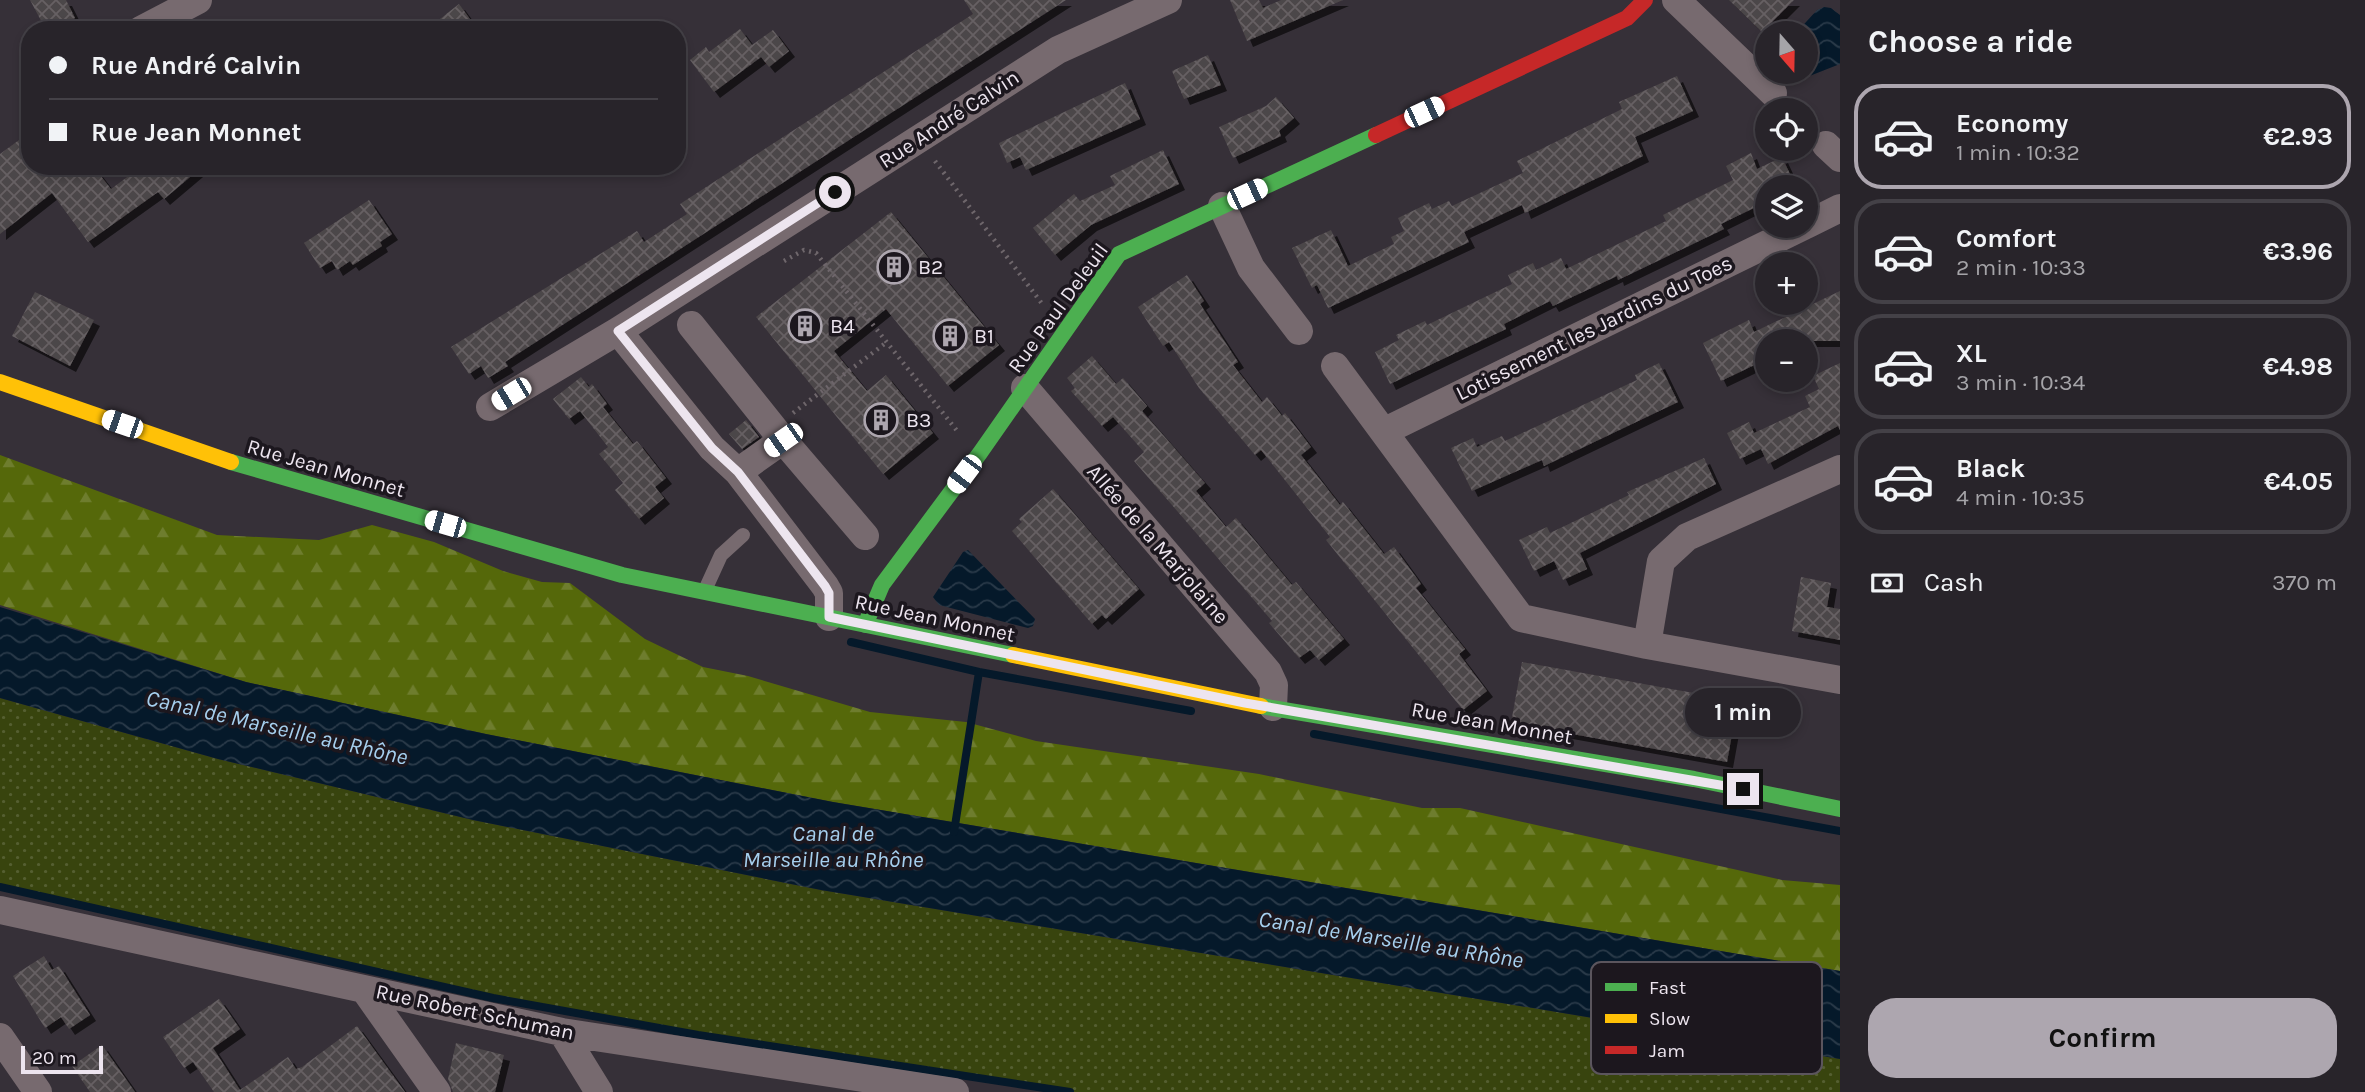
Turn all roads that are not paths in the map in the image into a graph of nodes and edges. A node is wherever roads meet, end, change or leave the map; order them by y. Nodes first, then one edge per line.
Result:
1 (198, 0) edge
2 (1168, 0) edge
3 (1645, 0) edge
4 (1676, 0) edge
5 (158, 21) edge
6 (1773, 93) dead end
7 (1222, 206) junction
8 (1840, 208) edge
9 (1818, 219) edge
10 (1778, 238) edge
11 (691, 325) dead end
12 (618, 331) junction
13 (1300, 331) dead end
14 (1335, 366) dead end
15 (0, 382) edge
16 (1025, 388) junction
17 (490, 407) dead end
18 (1385, 431) junction
19 (778, 434) junction
20 (1840, 469) edge
21 (738, 472) junction
22 (743, 535) dead end
23 (865, 536) dead end
24 (704, 592) junction
25 (829, 617) junction
26 (865, 625) junction
27 (1647, 645) junction
28 (1840, 680) edge
29 (1273, 707) junction
30 (1840, 809) edge
31 (0, 910) edge
32 (364, 989) junction
33 (562, 1032) junction
34 (0, 1037) edge
35 (38, 1092) edge
36 (437, 1092) edge
37 (599, 1092) edge
38 (955, 1092) edge

1 - 5 street
2 - 12 street, Rue André Calvin
3 - 7 street, Rue Paul Deleuil
4 - 6 street
7 - 13 street
7 - 16 street, Rue Paul Deleuil
8 - 9 street, Lotissement les Jardins du Toes
10 - 18 street, Lotissement les Jardins du Toes
11 - 19 street
12 - 17 street, Rue André Calvin
12 - 21 street
14 - 18 street
15 - 24 street, Rue Jean Monnet
16 - 26 street, Rue Paul Deleuil
16 - 29 street, Allée de la Marjolaine
18 - 27 street
19 - 21 street
19 - 23 street
20 - 27 street
21 - 25 street
22 - 24 lane
24 - 25 street, Rue Jean Monnet
25 - 26 street, Rue Jean Monnet
26 - 29 street, Rue Jean Monnet
27 - 28 street
29 - 30 street, Rue Jean Monnet
31 - 32 street, Rue Robert Schuman
32 - 33 street, Rue Robert Schuman
32 - 36 street
33 - 37 street
33 - 38 street, Rue Robert Schuman
34 - 35 street

